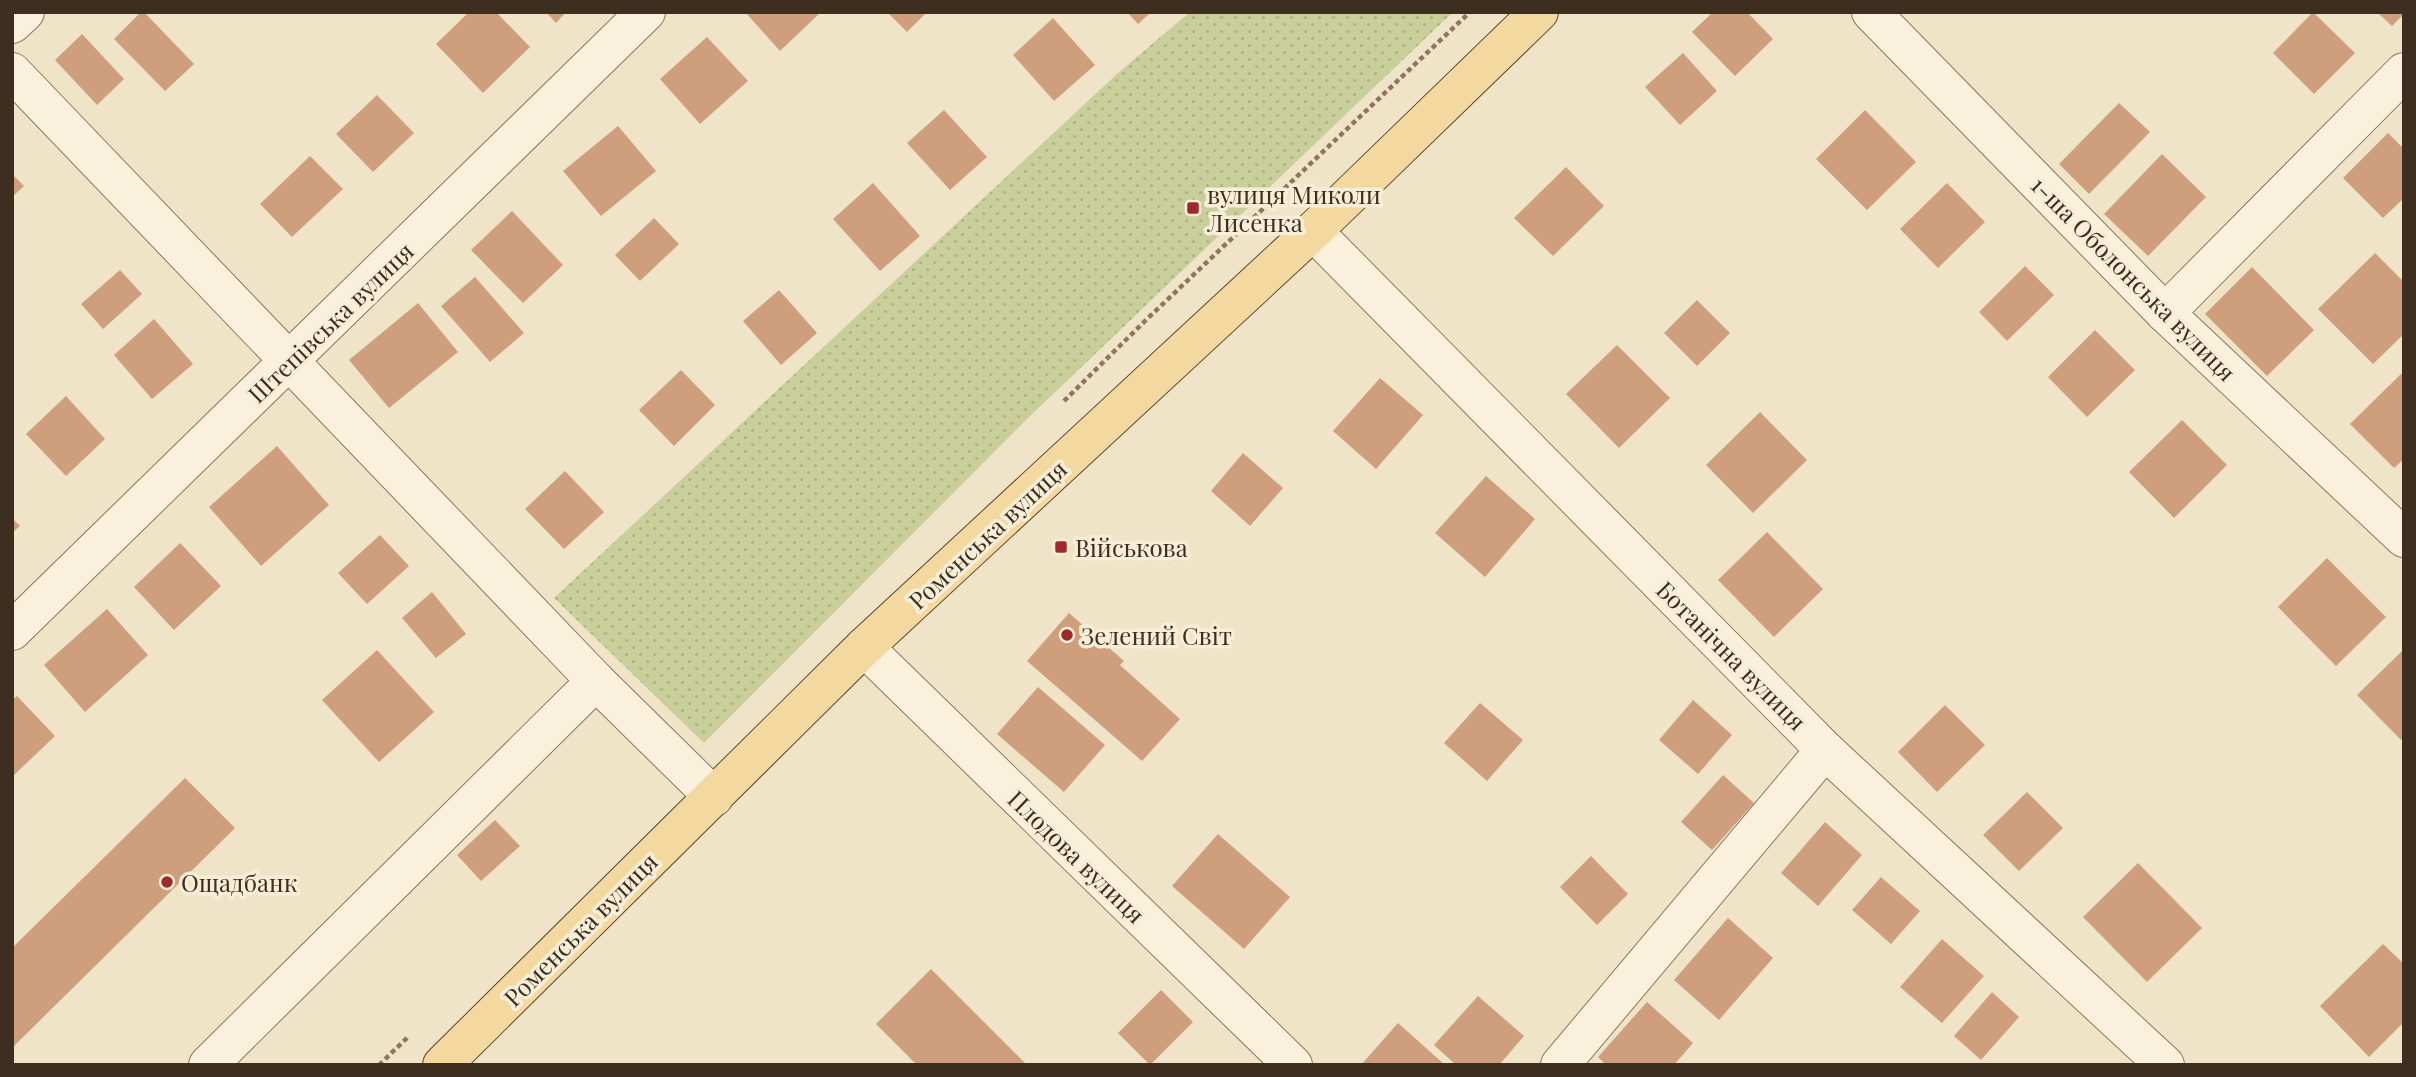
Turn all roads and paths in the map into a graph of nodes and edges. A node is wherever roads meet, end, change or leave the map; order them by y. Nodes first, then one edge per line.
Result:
1 (24, 12) edge
2 (646, 12) edge
3 (1539, 12) edge
4 (1871, 12) edge
5 (12, 24) edge
6 (12, 72) edge
7 (2404, 72) edge
8 (1312, 231) junction
9 (2165, 313) junction
10 (290, 361) junction
11 (2404, 538) edge
12 (12, 631) edge
13 (863, 647) junction
14 (596, 681) junction
15 (1825, 750) junction
16 (714, 797) junction
17 (208, 1065) edge
18 (442, 1065) edge
19 (1293, 1065) edge
20 (1560, 1065) edge
21 (2165, 1065) edge

1 - 5 street
2 - 10 street, Штепівська вулиця
3 - 8 main road, Роменська вулиця
4 - 9 street, 1-ша Оболонська вулиця
6 - 10 street
7 - 9 street
8 - 13 main road, Роменська вулиця
8 - 15 street, Ботанічна вулиця
9 - 11 street, 1-ша Оболонська вулиця
10 - 12 street, Штепівська вулиця
10 - 14 street
13 - 16 main road, Роменська вулиця
13 - 19 street, Плодова вулиця
14 - 16 street
14 - 17 street
15 - 20 street
15 - 21 street, Ботанічна вулиця
16 - 18 main road, Роменська вулиця

